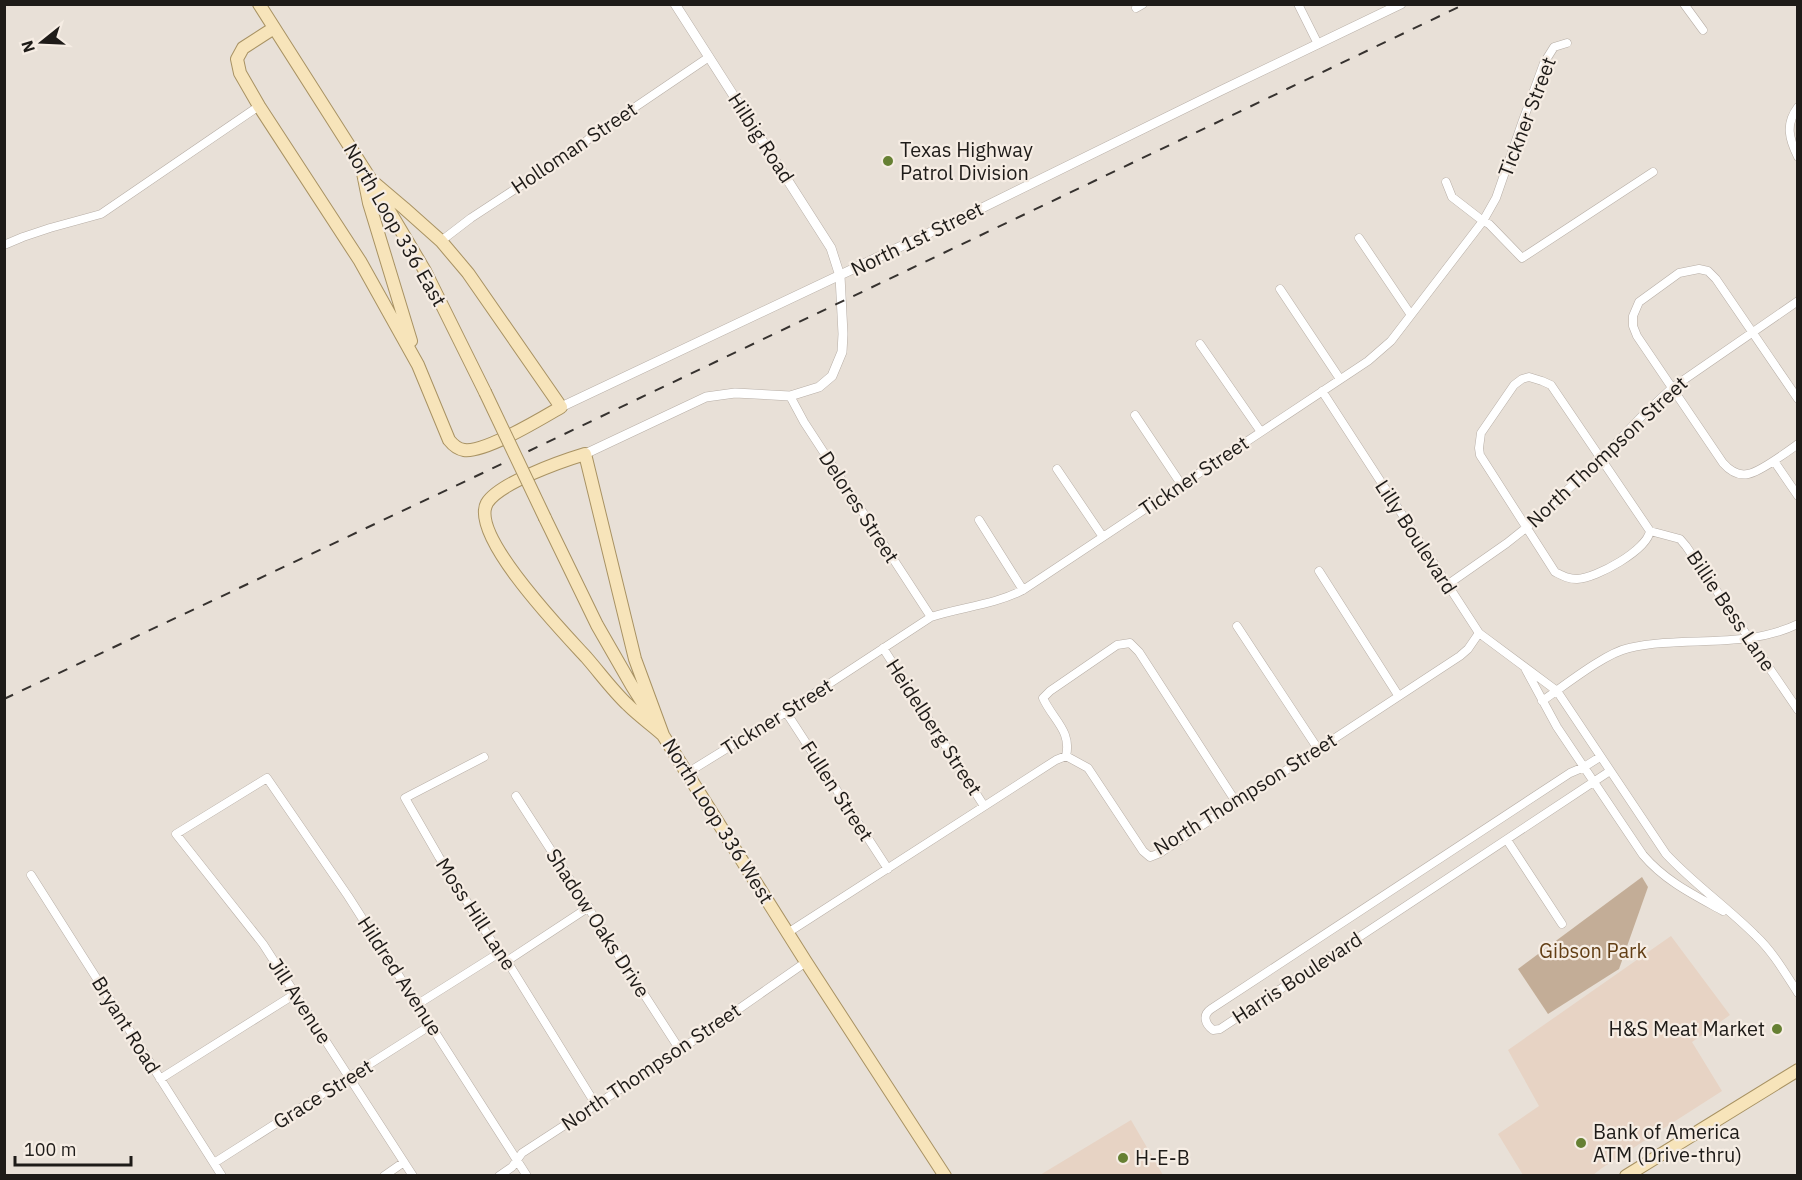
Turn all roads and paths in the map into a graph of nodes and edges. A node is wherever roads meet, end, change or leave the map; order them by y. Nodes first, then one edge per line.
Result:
1 (259, 4) edge
2 (675, 4) edge
3 (1298, 4) edge
4 (1401, 4) edge
5 (1684, 4) edge
6 (274, 28) junction
7 (1703, 30) dead end
8 (1567, 43) dead end
9 (1318, 44) junction
10 (709, 57) junction
11 (259, 105) junction
12 (1797, 107) edge
13 (1797, 156) edge
14 (362, 166) junction
15 (1653, 172) dead end
16 (371, 180) junction
17 (1446, 182) dead end
18 (1483, 221) junction
19 (1359, 238) dead end
20 (441, 241) junction
21 (4, 245) edge
22 (840, 276) junction
23 (1280, 290) dead end
24 (1797, 302) edge
25 (1411, 315) junction
26 (1753, 331) junction
27 (1200, 344) dead end
28 (418, 365) junction
29 (1340, 379) junction
30 (1672, 388) junction
31 (1322, 391) junction
32 (789, 396) junction
33 (1797, 399) edge
34 (561, 406) junction
35 (1135, 415) dead end
36 (1261, 432) junction
37 (1797, 444) edge
38 (515, 454) joint
39 (585, 454) junction
40 (1601, 459) junction
41 (1774, 461) junction
42 (1057, 469) dead end
43 (1181, 484) junction
44 (1797, 496) edge
45 (979, 520) dead end
46 (1527, 528) junction
47 (1650, 531) junction
48 (1102, 537) junction
49 (1319, 571) dead end
50 (1447, 585) junction
51 (1023, 590) junction
52 (931, 617) junction
53 (1797, 624) edge
54 (1237, 626) dead end
55 (1479, 633) junction
56 (1749, 638) junction
57 (883, 648) junction
58 (1526, 668) junction
59 (1557, 691) junction
60 (1398, 695) junction
61 (1542, 701) junction
62 (1797, 710) edge
63 (786, 712) junction
64 (663, 735) junction
65 (1318, 749) junction
66 (1066, 756) junction
67 (484, 757) dead end
68 (1600, 757) junction
69 (1584, 767) junction
70 (1610, 771) junction
71 (687, 773) junction
72 (267, 778) joint
73 (1594, 782) junction
74 (516, 796) dead end
75 (1236, 802) junction
76 (984, 806) junction
77 (1507, 840) junction
78 (888, 869) junction
79 (31, 875) dead end
80 (589, 908) junction
81 (1738, 920) junction
82 (1562, 924) dead end
83 (789, 932) junction
84 (499, 953) junction
85 (507, 961) junction
86 (806, 962) junction
87 (1797, 993) edge
88 (295, 994) junction
89 (418, 1004) junction
90 (431, 1025) junction
91 (680, 1050) junction
92 (1797, 1070) edge
93 (349, 1078) junction
94 (160, 1079) junction
95 (596, 1105) junction
96 (517, 1160) junction
97 (404, 1162) junction
98 (214, 1163) junction
99 (1626, 1175) edge
100 (222, 1176) edge
101 (384, 1176) edge
102 (413, 1176) edge
103 (499, 1176) edge
104 (527, 1176) edge
105 (945, 1176) edge

1 - 6 main road, North Loop 336 East
2 - 10 street, Hilbig Road
3 - 9 street
4 - 9 street, North 1st Street
5 - 7 street
6 - 11 main road
6 - 14 main road, North Loop 336 East
8 - 18 street, Tickner Street
9 - 22 street, North 1st Street
10 - 20 street, Holloman Street
10 - 22 street, Hilbig Road
11 - 21 street
11 - 28 main road
12 - 13 street
14 - 16 main road, North Loop 336 East
14 - 28 main road
15 - 18 street
16 - 20 main road
16 - 38 main road, North Loop 336 East, bridge
17 - 18 street
18 - 25 street, Tickner Street
19 - 25 street
20 - 34 main road
22 - 32 street, Hilbig Road
22 - 34 street, North 1st Street
23 - 29 street
24 - 26 street, North Thompson Street
25 - 29 street, Tickner Street
26 - 30 street, North Thompson Street
26 - 30 street
26 - 33 street
27 - 36 street
28 - 34 main road
29 - 31 street, Tickner Street
30 - 40 street, North Thompson Street
30 - 41 street
31 - 36 street, Tickner Street
31 - 50 street, Lilly Boulevard
32 - 39 street, Hilbig Road
32 - 52 street, Delores Street
35 - 43 street
36 - 43 street, Tickner Street
37 - 41 street
38 - 64 main road, North Loop 336 West, bridge
39 - 64 main road
39 - 64 main road
40 - 46 street, North Thompson Street
40 - 46 street
40 - 47 street
41 - 44 street
42 - 48 street
43 - 48 street, Tickner Street
45 - 51 street
46 - 47 street
46 - 50 street, North Thompson Street
47 - 56 street, Billie Bess Lane
48 - 51 street, Tickner Street
49 - 60 street
50 - 55 street, Lilly Boulevard
51 - 52 street, Tickner Street
52 - 57 street, Tickner Street
53 - 56 street
54 - 65 street
55 - 58 street, Lilly Boulevard
55 - 60 street, North Thompson Street
56 - 59 street
56 - 62 street, Billie Bess Lane
57 - 63 street, Tickner Street
57 - 76 street, Heidelberg Street
58 - 59 street, Lilly Boulevard
58 - 61 street, Lilly Boulevard
59 - 61 street
59 - 68 street, Lilly Boulevard
60 - 65 street, North Thompson Street
61 - 69 street, Lilly Boulevard
63 - 71 street, Tickner Street
63 - 78 street, Fullen Street
64 - 71 main road, North Loop 336 West
65 - 75 street, North Thompson Street
66 - 75 street, North Thompson Street
66 - 75 street
66 - 76 street
67 - 84 street, Moss Hill Lane
68 - 69 street, Harris Boulevard
68 - 70 street, Lilly Boulevard
69 - 73 street, Lilly Boulevard
69 - 77 street, Harris Boulevard
70 - 73 street, Harris Boulevard
70 - 81 street, Lilly Boulevard
71 - 83 main road, North Loop 336 West
72 - 88 street, Jill Avenue
72 - 89 street, Hildred Avenue
73 - 77 street, Harris Boulevard
73 - 81 street, Lilly Boulevard
74 - 80 street, Shadow Oaks Drive
76 - 78 street
77 - 82 street
78 - 83 street
79 - 94 street, Bryant Road
80 - 85 street
80 - 91 street, Shadow Oaks Drive
81 - 87 street, Lilly Boulevard
83 - 86 main road, North Loop 336 West
84 - 85 street, Moss Hill Lane
84 - 89 street
85 - 95 street, Moss Hill Lane
86 - 91 street, North Thompson Street
86 - 105 main road, North Loop 336 West
88 - 93 street, Jill Avenue
88 - 94 street
89 - 90 street, Hildred Avenue
90 - 93 street, Grace Street
90 - 96 street, Hildred Avenue
91 - 95 street, North Thompson Street
92 - 99 main road
93 - 97 street, Jill Avenue
93 - 98 street, Grace Street
94 - 98 street, Bryant Road
95 - 96 street, North Thompson Street
96 - 103 street, North Thompson Street
96 - 104 street, Hildred Avenue
97 - 101 street
97 - 102 street, Jill Avenue
98 - 100 street, Bryant Road

